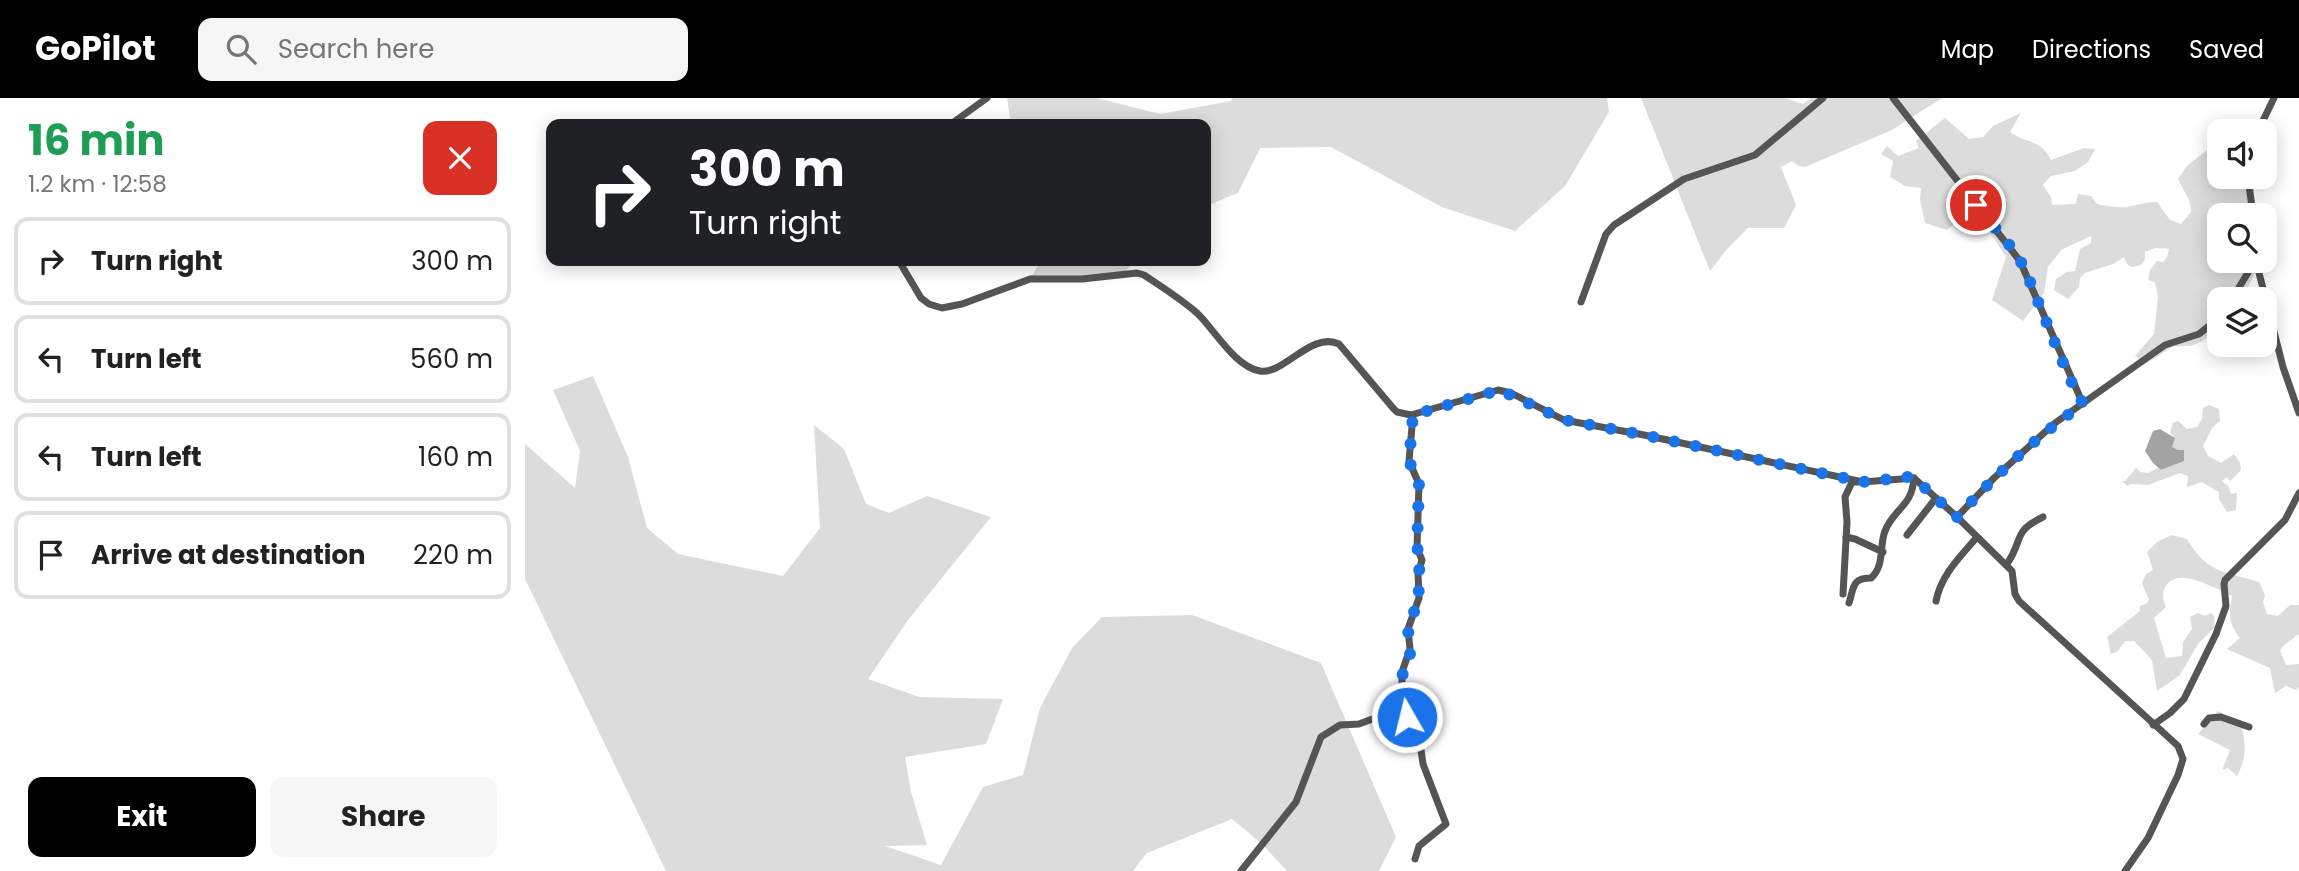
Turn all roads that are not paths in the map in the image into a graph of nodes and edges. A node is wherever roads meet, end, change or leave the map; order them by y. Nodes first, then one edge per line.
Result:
1 (987, 98) edge
2 (1823, 98) edge
3 (1893, 98) edge
4 (2274, 98) edge
5 (958, 119) edge
6 (2264, 119) edge
7 (902, 266) edge
8 (2259, 273) edge
9 (1581, 302) dead end
10 (2207, 328) edge
11 (2083, 404) junction
12 (2299, 413) edge
13 (1413, 415) junction
14 (1914, 478) junction
15 (1863, 482) junction
16 (2299, 493) edge
17 (1936, 498) junction
18 (1957, 517) junction
19 (2043, 517) dead end
20 (1907, 535) dead end
21 (1846, 537) junction
22 (1977, 537) junction
23 (1883, 551) junction
24 (2007, 564) junction
25 (1843, 594) dead end
26 (1936, 601) dead end
27 (1849, 603) dead end
28 (1403, 692) junction
29 (2204, 724) dead end
30 (2153, 725) junction
31 (2249, 727) dead end
32 (1415, 859) dead end
33 (1241, 871) edge
34 (2125, 871) edge

1 - 5 street
2 - 9 street
3 - 11 street
4 - 6 street
7 - 13 street
8 - 12 street
10 - 11 street
11 - 18 street
13 - 15 street
13 - 28 street
14 - 15 street
14 - 17 street
14 - 23 street
15 - 21 street
16 - 30 street
17 - 18 street
17 - 20 street
18 - 22 street
19 - 24 street
21 - 23 street
21 - 25 street
22 - 24 street
22 - 26 street
23 - 27 street
24 - 30 street
28 - 32 street
28 - 33 street
29 - 31 street
30 - 34 street

